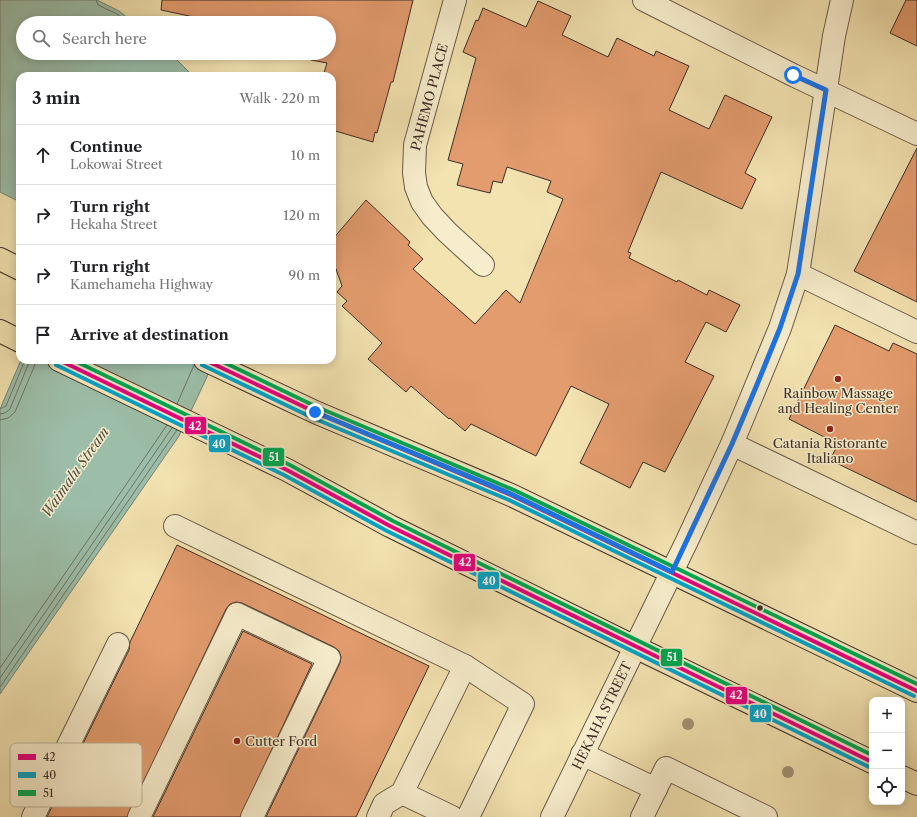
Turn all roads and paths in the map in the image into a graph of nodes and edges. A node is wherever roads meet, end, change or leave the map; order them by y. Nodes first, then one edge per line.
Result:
1 (455, 0) edge
2 (644, 0) edge
3 (842, 0) edge
4 (826, 90) junction
5 (917, 134) edge
6 (0, 260) edge
7 (482, 265) dead end
8 (16, 267) edge
9 (798, 274) junction
10 (917, 332) edge
11 (67, 364) edge
12 (212, 364) edge
13 (732, 444) junction
14 (175, 526) dead end
15 (917, 534) edge
16 (672, 572) junction
17 (118, 644) dead end
18 (635, 647) junction
19 (465, 666) junction
20 (917, 692) edge
21 (69, 743) edge
22 (582, 754) junction
23 (869, 761) edge
24 (905, 778) edge
25 (917, 784) edge
26 (656, 789) junction
27 (402, 793) junction
28 (38, 807) edge
29 (33, 817) edge
30 (138, 817) edge
31 (252, 817) edge
32 (378, 817) edge
33 (452, 817) edge
34 (468, 817) edge
35 (552, 817) edge
36 (642, 817) edge
37 (766, 817) edge

1 - 7 street, PAHEMO PLACE
2 - 4 street
3 - 4 street, HEKAHA STREET
4 - 5 street
4 - 9 street, HEKAHA STREET
6 - 8 main road
9 - 10 street
9 - 13 street, HEKAHA STREET
11 - 18 main road
12 - 16 main road
13 - 15 street
13 - 16 street, HEKAHA STREET
14 - 19 street
16 - 18 street, HEKAHA STREET
16 - 20 main road
17 - 21 street
18 - 22 street, HEKAHA STREET
18 - 23 main road
19 - 27 street
19 - 34 street
22 - 26 street
22 - 35 street, HEKAHA STREET
24 - 25 main road
26 - 36 street
26 - 37 street
27 - 32 street
27 - 33 street
28 - 29 street
30 - 31 street

